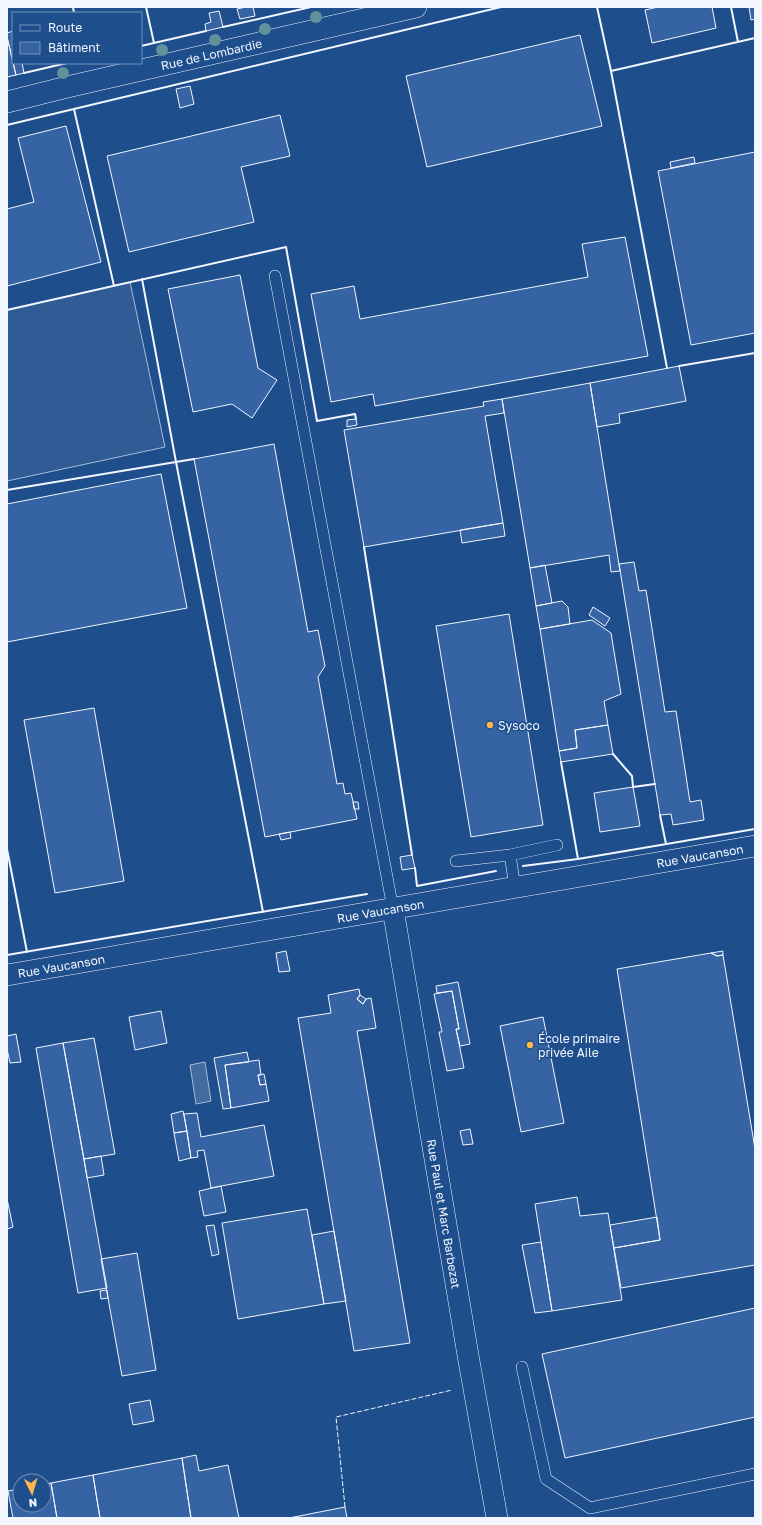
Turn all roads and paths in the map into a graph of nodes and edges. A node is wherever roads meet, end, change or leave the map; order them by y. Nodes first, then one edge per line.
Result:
1 (416, 7) edge
2 (7, 102) edge
3 (275, 276) dead end
4 (558, 845) dead end
5 (755, 846) edge
6 (510, 855) junction
7 (456, 861) dead end
8 (515, 888) junction
9 (393, 909) junction
10 (7, 975) edge
11 (522, 1367) dead end
12 (755, 1474) edge
13 (497, 1518) edge

1 - 2 street, Rue de Lombardie
3 - 9 lane
4 - 6 lane
5 - 8 street, Rue Vaucanson
6 - 7 lane
6 - 8 lane
8 - 9 street, Rue Vaucanson
9 - 10 street, Rue Vaucanson
9 - 13 street, Rue Paul et Marc Barbezat
11 - 12 lane

